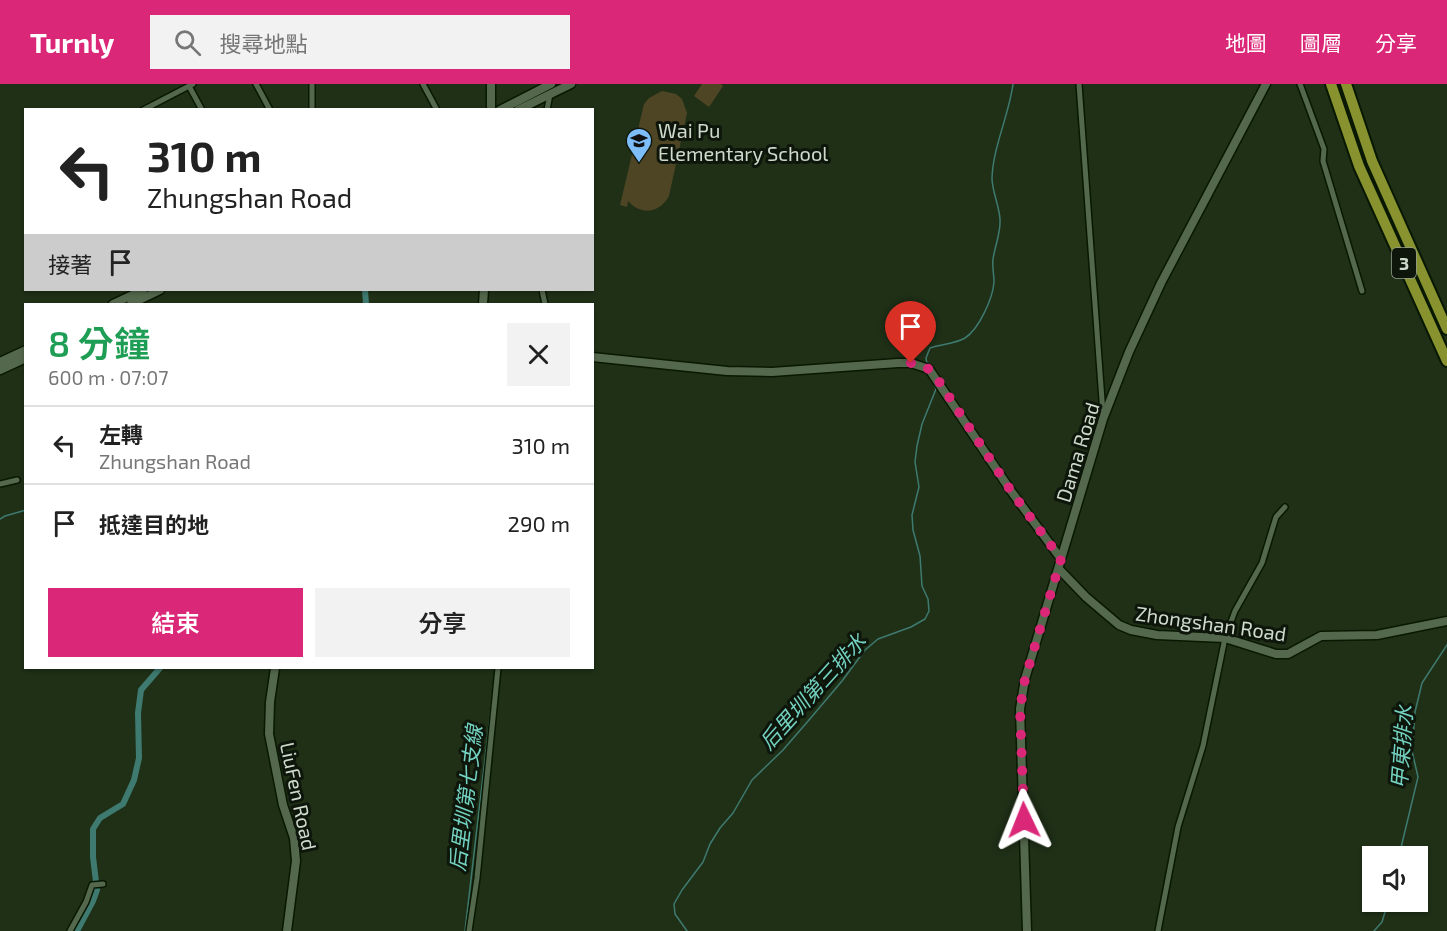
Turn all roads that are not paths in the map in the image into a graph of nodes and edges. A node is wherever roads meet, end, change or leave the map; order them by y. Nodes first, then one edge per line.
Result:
1 (256, 84) edge
2 (312, 84) edge
3 (423, 84) edge
4 (491, 84) edge
5 (552, 84) edge
6 (570, 84) edge
7 (1079, 84) edge
8 (1266, 84) edge
9 (1300, 84) edge
10 (1331, 84) edge
11 (1346, 84) edge
12 (191, 85) edge
13 (550, 95) junction
14 (147, 108) edge
15 (201, 108) edge
16 (269, 108) edge
17 (312, 108) edge
18 (436, 108) edge
19 (491, 108) edge
20 (504, 108) edge
21 (522, 108) edge
22 (547, 108) edge
23 (157, 291) edge
24 (1362, 291) dead end
25 (131, 300) edge
26 (1447, 329) edge
27 (24, 351) edge
28 (594, 357) edge
29 (24, 359) edge
30 (1447, 361) edge
31 (0, 362) edge
32 (0, 370) edge
33 (1103, 419) junction
34 (17, 480) dead end
35 (0, 484) edge
36 (1285, 507) dead end
37 (1061, 559) junction
38 (1059, 569) junction
39 (1447, 621) edge
40 (1225, 638) junction
41 (275, 669) edge
42 (498, 669) edge
43 (103, 884) dead end
44 (70, 931) edge
45 (287, 931) edge
46 (469, 931) edge
47 (1027, 931) edge
48 (1158, 931) edge

1 - 16 street
2 - 17 street
3 - 18 street
4 - 19 street
5 - 13 street
5 - 20 street
6 - 13 street
7 - 33 street
8 - 33 street, Dama Road
9 - 24 street
10 - 30 highway, 3
11 - 26 highway, 3
12 - 14 street
12 - 15 street
13 - 21 street
13 - 22 street
23 - 25 street
27 - 31 street
28 - 37 street
29 - 32 street
33 - 37 street, Dama Road
34 - 35 street
36 - 40 street
37 - 38 street, Dama Road
38 - 40 street, Zhongshan Road
38 - 47 street, Dama Road
39 - 40 street, Zhongshan Road
40 - 48 street
41 - 45 street, LiuFen Road
42 - 46 street
43 - 44 street

